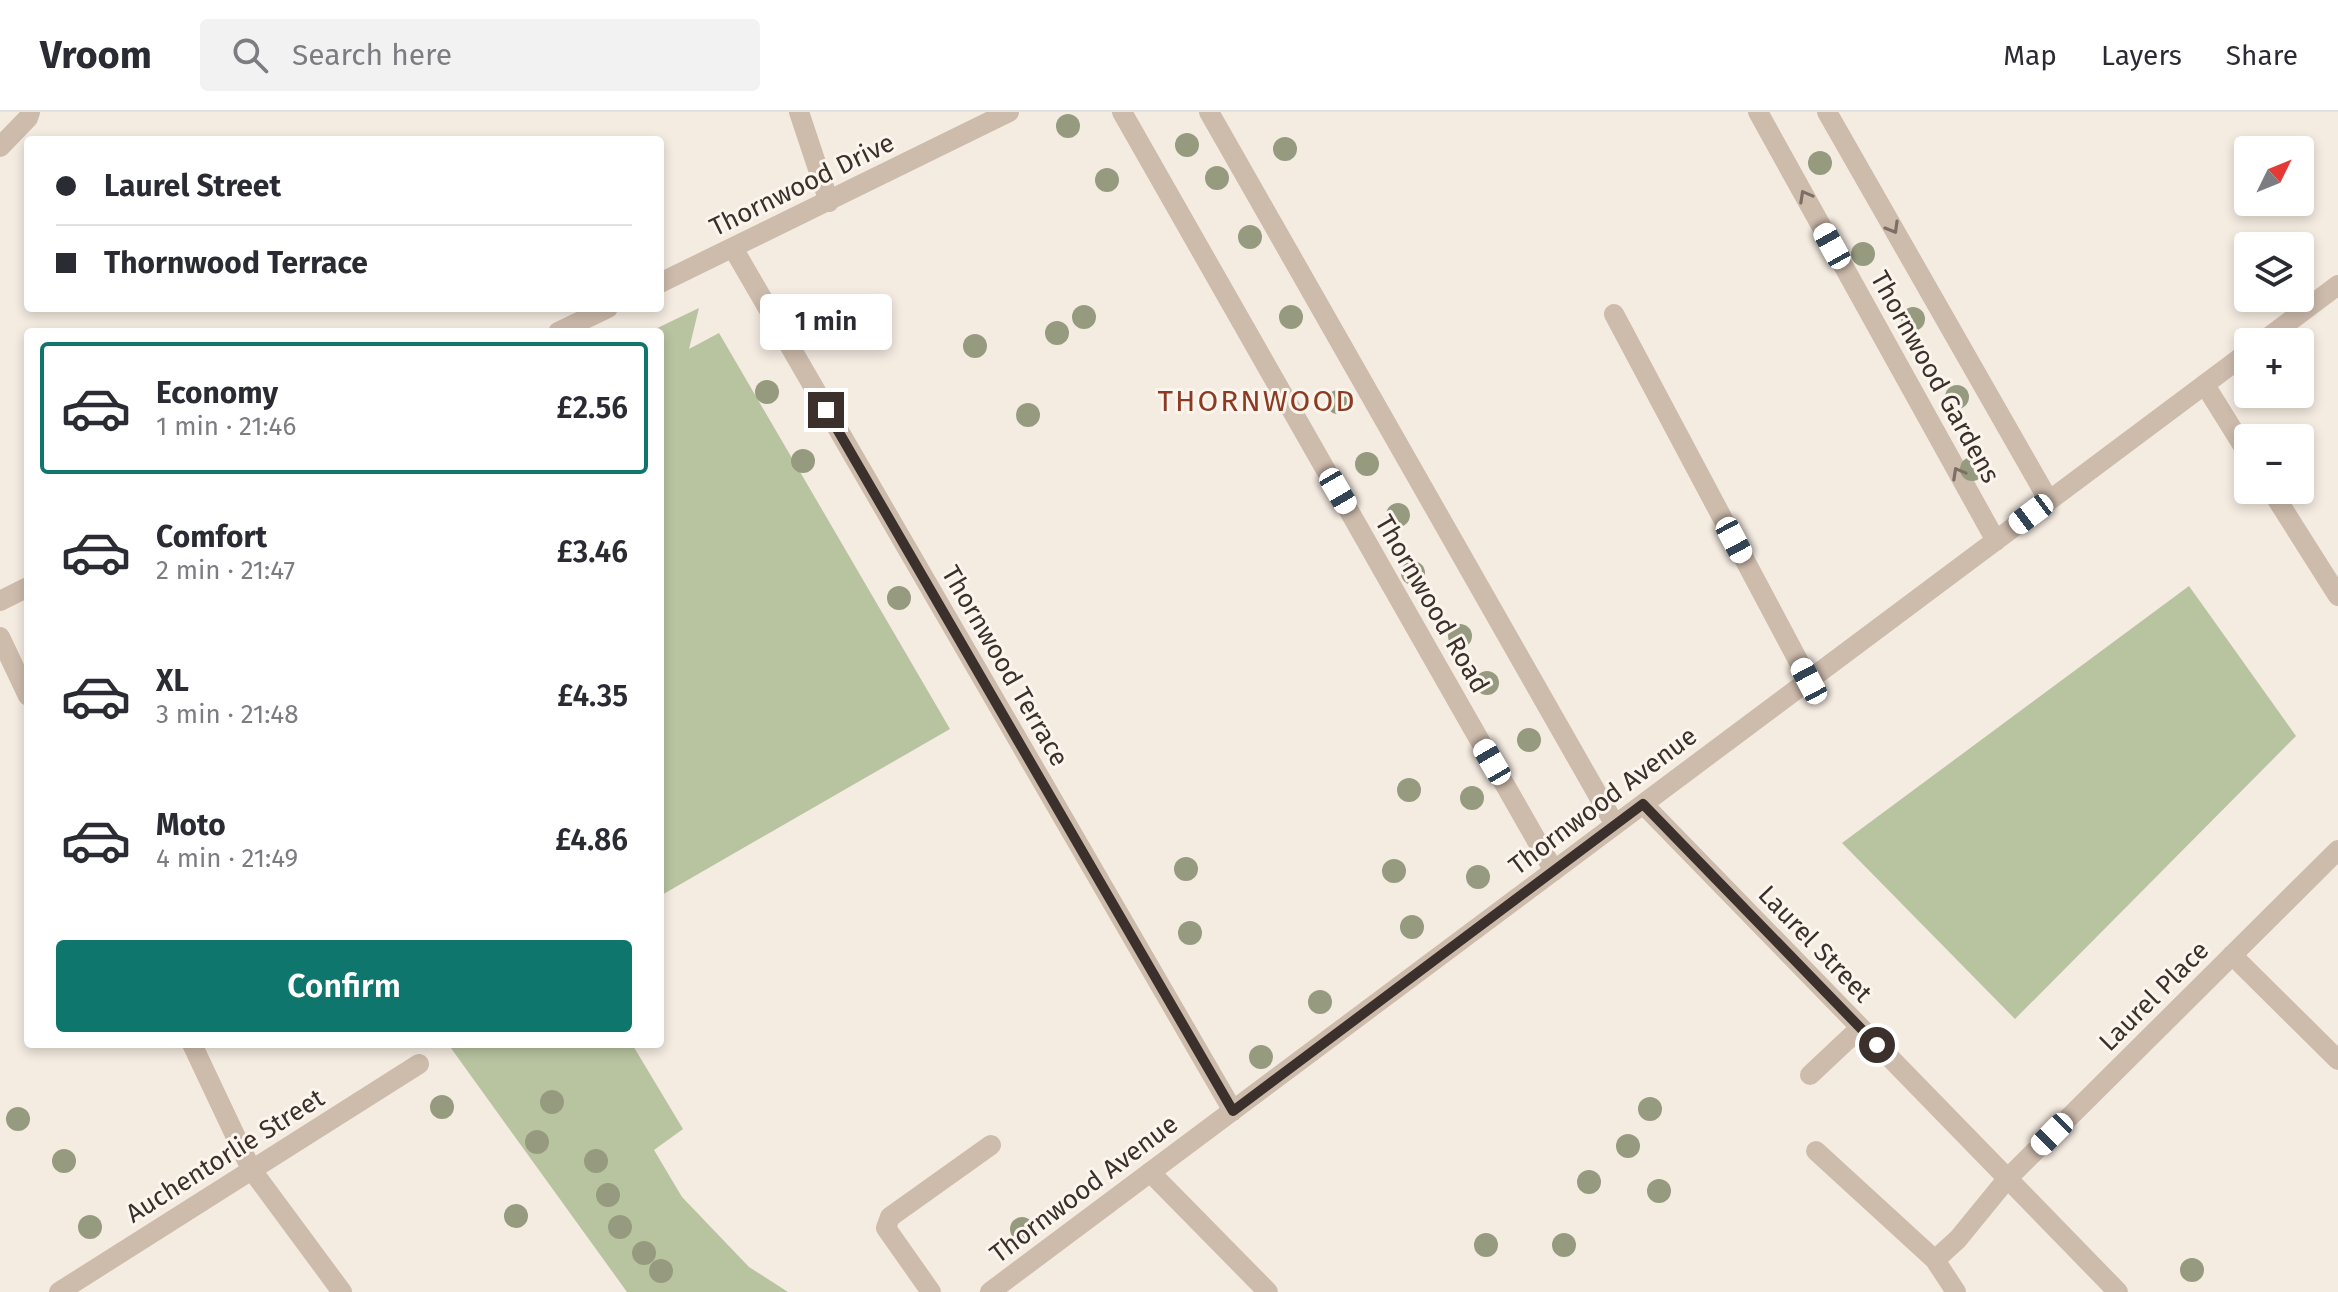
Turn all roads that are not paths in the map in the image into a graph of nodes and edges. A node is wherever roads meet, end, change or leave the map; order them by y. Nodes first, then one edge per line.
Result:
1 (30, 112) edge
2 (799, 112) edge
3 (1009, 112) edge
4 (1122, 112) edge
5 (1209, 112) edge
6 (1758, 112) edge
7 (1827, 112) edge
8 (0, 147) edge
9 (829, 202) junction
10 (733, 248) junction
11 (664, 281) edge
12 (2338, 285) edge
13 (600, 312) edge
14 (1614, 314) dead end
15 (566, 328) edge
16 (2281, 328) edge
17 (2234, 363) edge
18 (2205, 385) junction
19 (2234, 432) edge
20 (2049, 501) junction
21 (2280, 504) edge
22 (1996, 541) junction
23 (24, 589) edge
24 (2338, 596) edge
25 (0, 601) edge
26 (0, 637) edge
27 (1809, 681) junction
28 (24, 688) edge
29 (1643, 804) junction
30 (1615, 825) junction
31 (2338, 850) edge
32 (1554, 871) junction
33 (2232, 955) junction
34 (1860, 1028) junction
35 (194, 1048) edge
36 (2338, 1060) edge
37 (419, 1064) dead end
38 (1810, 1075) dead end
39 (1233, 1111) junction
40 (991, 1145) dead end
41 (1816, 1151) dead end
42 (251, 1169) junction
43 (1150, 1172) junction
44 (2007, 1179) junction
45 (1935, 1260) junction
46 (59, 1292) edge
47 (342, 1292) edge
48 (931, 1292) edge
49 (990, 1292) edge
50 (1268, 1292) edge
51 (1956, 1292) edge
52 (2118, 1292) edge

1 - 8 street
2 - 9 street
3 - 9 street, Thornwood Drive
4 - 32 street, Thornwood Road
5 - 30 street, Thornwood Road
22 -> 6 street, Thornwood Gardens
7 -> 20 street, Thornwood Gardens
9 - 10 street, Thornwood Drive
10 - 11 street, Thornwood Drive
10 - 39 street, Thornwood Terrace
12 - 16 street
13 - 15 street
14 - 27 street
17 - 18 street, Thornwood Avenue
18 - 19 street
18 - 20 street, Thornwood Avenue
20 - 22 street, Thornwood Avenue
21 - 24 street
22 - 27 street, Thornwood Avenue
23 - 25 street
26 - 28 street
27 - 29 street, Thornwood Avenue
29 - 30 street, Thornwood Avenue
29 - 34 street, Laurel Street
30 - 32 street, Thornwood Avenue
31 - 33 street, Laurel Place
32 - 39 street, Thornwood Avenue
33 - 36 street
33 - 44 street, Laurel Place
34 - 38 street
34 - 44 street, Laurel Street
35 - 42 street
37 - 42 street, Auchentorlie Street
39 - 43 street, Thornwood Avenue
40 - 48 street
41 - 45 street
42 - 46 street, Auchentorlie Street
42 - 47 street
43 - 49 street, Thornwood Avenue
43 - 50 street
44 - 45 street, Laurel Place
44 - 52 street, Laurel Street
45 - 51 street

